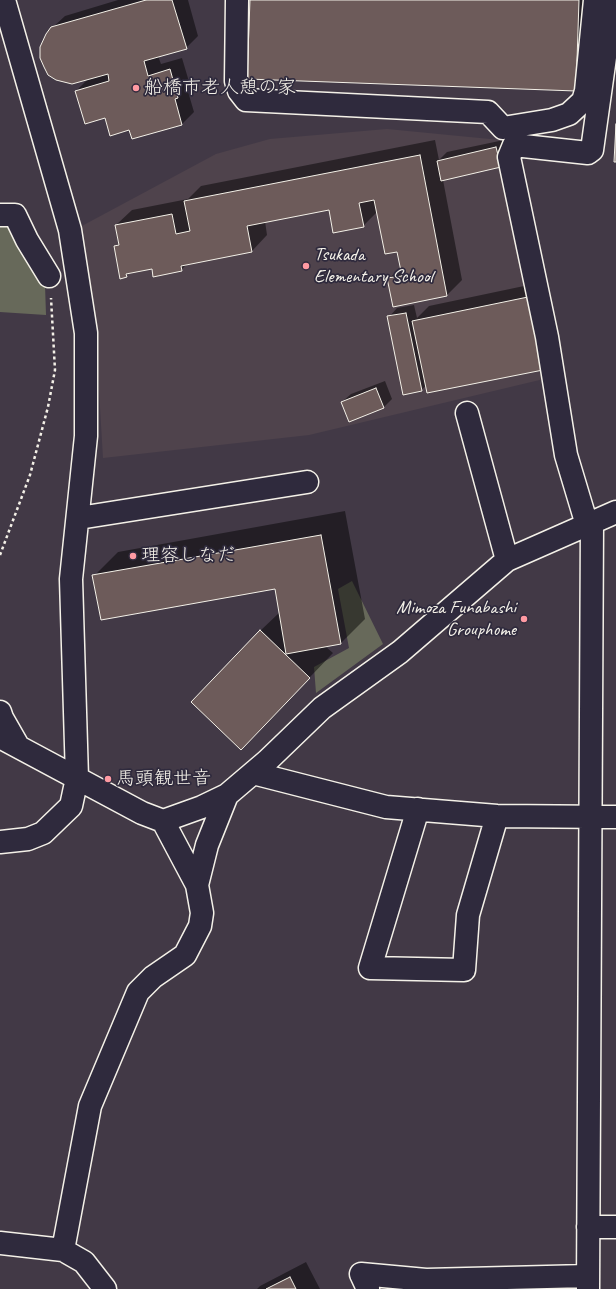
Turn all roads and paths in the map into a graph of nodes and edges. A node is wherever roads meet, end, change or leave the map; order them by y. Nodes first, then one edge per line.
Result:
1 (4, 0) edge
2 (237, 0) edge
3 (594, 0) edge
4 (614, 0) edge
5 (0, 215) edge
6 (49, 276) joint
7 (467, 413) dead end
8 (307, 482) dead end
9 (616, 512) edge
10 (79, 518) junction
11 (589, 523) junction
12 (0, 555) edge
13 (507, 560) junction
14 (0, 712) edge
15 (9, 741) edge
16 (254, 773) junction
17 (77, 778) junction
18 (227, 794) junction
19 (418, 810) junction
20 (497, 816) junction
21 (590, 816) junction
22 (616, 817) edge
23 (163, 821) junction
24 (0, 842) edge
25 (197, 885) junction
26 (588, 1227) junction
27 (616, 1227) edge
28 (0, 1243) edge
29 (63, 1250) junction
30 (588, 1283) edge
31 (106, 1289) edge
32 (368, 1289) edge

1 - 10 street
2 - 3 street
4 - 11 street
5 - 6 street
6 - 12 path
7 - 13 street
8 - 10 street
9 - 11 street
10 - 17 street
11 - 13 street
11 - 21 street
13 - 16 street
14 - 15 street
15 - 17 street
16 - 18 street
16 - 19 street
17 - 23 street
17 - 24 street
18 - 23 street
18 - 25 street
19 - 20 street
19 - 20 street
20 - 21 street
21 - 22 street
21 - 26 street
23 - 25 street
25 - 29 street
26 - 27 street
26 - 30 street
28 - 29 street
29 - 31 street
30 - 32 street

